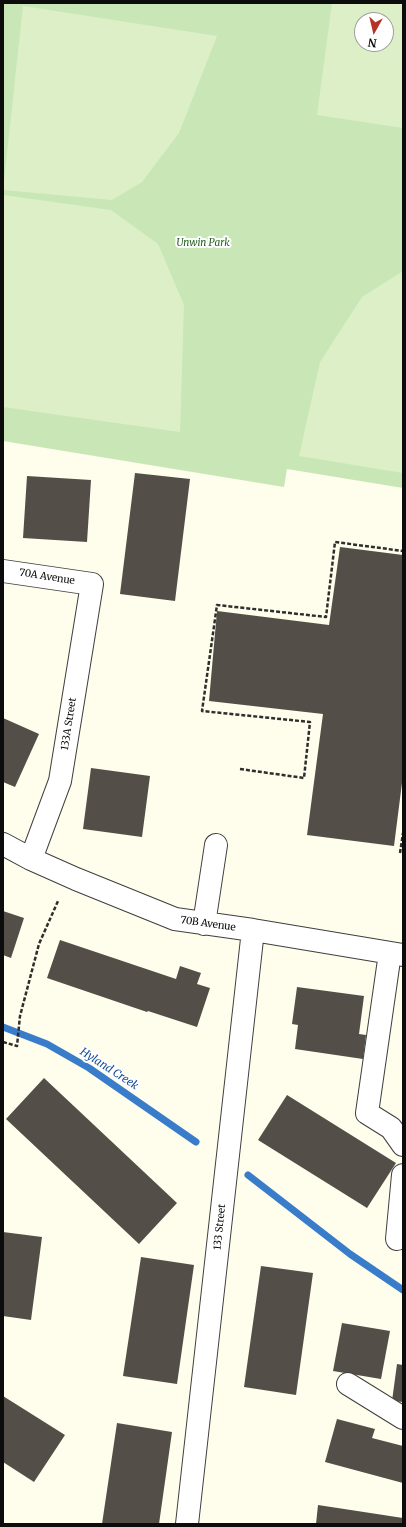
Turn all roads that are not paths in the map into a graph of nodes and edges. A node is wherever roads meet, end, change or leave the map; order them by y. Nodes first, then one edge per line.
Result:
1 (3, 571) edge
2 (92, 584) joint
3 (3, 844) edge
4 (216, 845) dead end
5 (31, 859) junction
6 (204, 924) junction
7 (253, 930) junction
8 (396, 954) edge
9 (403, 1145) edge
10 (403, 1175) edge
11 (397, 1239) dead end
12 (348, 1384) dead end
13 (403, 1418) edge
14 (187, 1524) edge

1 - 2 street, 70A Avenue
2 - 5 street, 133A Street
3 - 5 street, 70B Avenue
4 - 6 street
5 - 6 street, 70B Avenue
6 - 7 street, 70B Avenue
7 - 8 street, 70B Avenue
7 - 14 street, 133 Street
8 - 9 street
10 - 11 street
12 - 13 street

